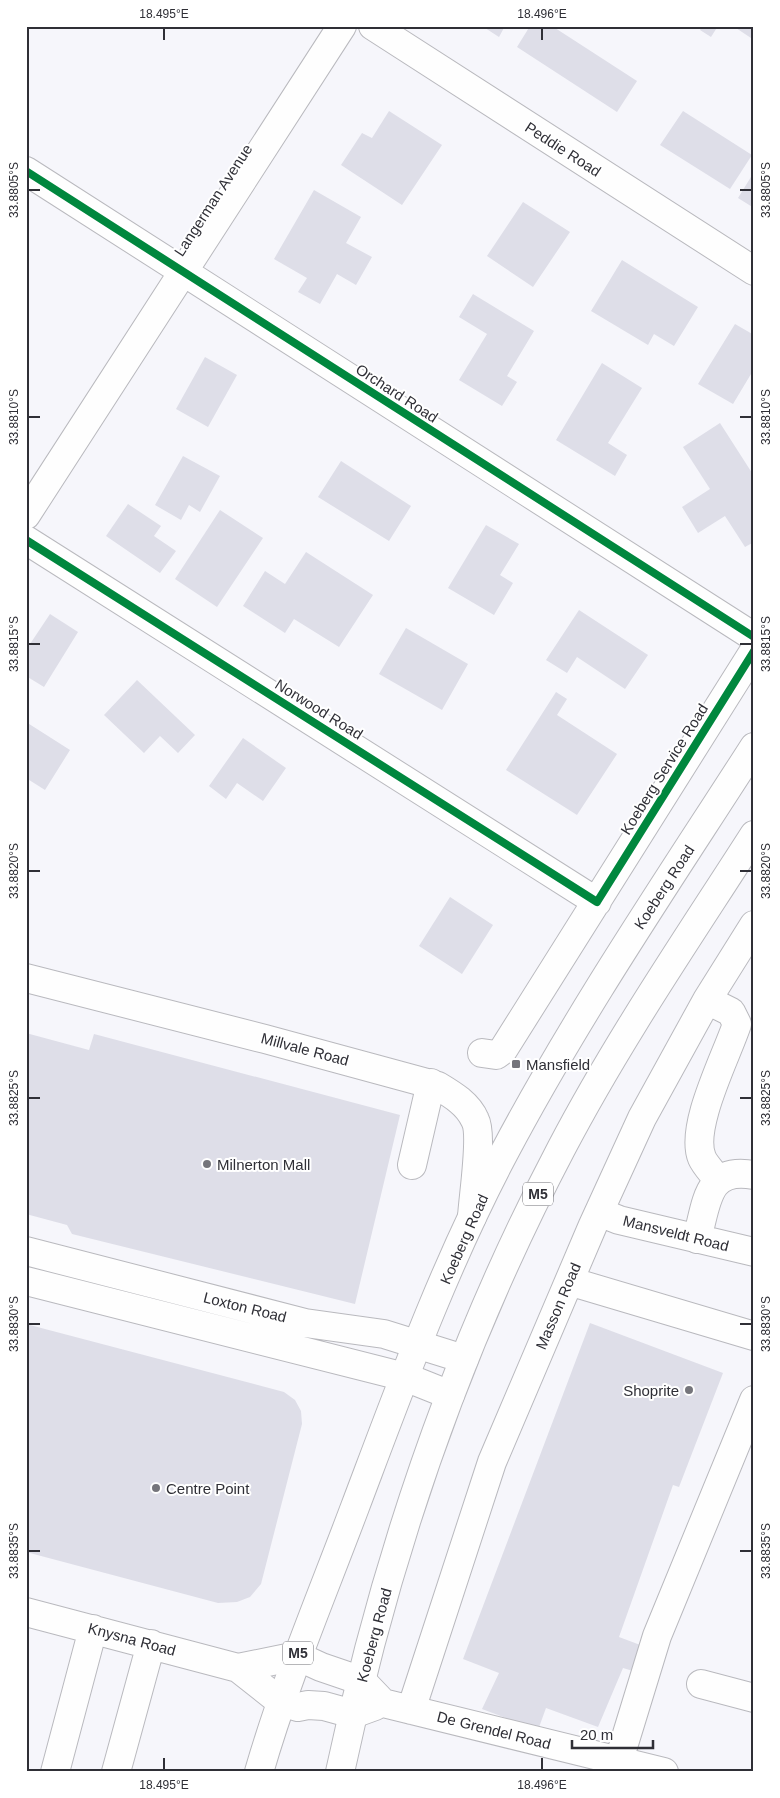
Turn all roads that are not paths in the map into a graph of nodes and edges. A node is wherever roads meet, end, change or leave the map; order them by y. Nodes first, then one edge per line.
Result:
1 (342, 26) edge
2 (373, 26) edge
3 (26, 172) edge
4 (183, 271) junction
5 (754, 271) edge
6 (26, 516) edge
7 (26, 540) edge
8 (754, 637) edge
9 (754, 651) edge
10 (754, 747) edge
11 (754, 835) edge
12 (597, 902) junction
13 (754, 925) edge
14 (26, 978) edge
15 (706, 1000) junction
16 (482, 1053) dead end
17 (435, 1085) junction
18 (412, 1165) dead end
19 (754, 1175) edge
20 (718, 1180) junction
21 (599, 1212) junction
22 (472, 1217) junction
23 (697, 1239) junction
24 (26, 1251) edge
25 (754, 1252) edge
26 (26, 1281) edge
27 (569, 1281) junction
28 (754, 1336) edge
29 (418, 1343) junction
30 (464, 1359) junction
31 (404, 1377) junction
32 (450, 1395) junction
33 (752, 1406) edge
34 (26, 1612) edge
35 (93, 1629) junction
36 (151, 1644) junction
37 (297, 1656) junction
38 (238, 1668) junction
39 (362, 1680) junction
40 (701, 1684) dead end
41 (754, 1698) edge
42 (281, 1702) junction
43 (383, 1703) junction
44 (411, 1710) junction
45 (353, 1714) junction
46 (619, 1760) junction
47 (55, 1772) edge
48 (116, 1772) edge
49 (259, 1772) edge
50 (340, 1772) edge
51 (664, 1772) edge

1 - 4 street, Langerman Avenue
2 - 5 street, Peddie Road
3 - 4 street, Orchard Road
4 - 6 street, Langerman Avenue
4 - 8 street, Orchard Road
7 - 12 street, Norwood Road
9 - 12 street, Koeberg Service Road
10 - 22 street, Koeberg Road / M5
11 - 30 street, Koeberg Road / M5
12 - 16 street, Koeberg Service Road
13 - 15 street, Masson Road
14 - 17 street, Millvale Road
15 - 20 street
15 - 21 street, Masson Road
17 - 18 street
17 - 22 street, Millvale Road
19 - 20 street
20 - 23 street
21 - 23 street, Mansveldt Road
21 - 27 street, Masson Road
22 - 29 street, Koeberg Road / M5
23 - 25 street, Mansveldt Road
24 - 29 street, Loxton Road
26 - 31 street, Loxton Road
27 - 28 street
27 - 44 street, Masson Road
29 - 30 street, Loxton Road
29 - 31 street, Koeberg Road / M5
30 - 32 street, Koeberg Road / M5
31 - 32 street, Loxton Road
31 - 37 street, Koeberg Road / M5
32 - 39 street, Koeberg Road / M5
33 - 46 street
34 - 35 street, Knysna Road
35 - 36 street, Knysna Road
35 - 47 street
36 - 38 street, Knysna Road
36 - 48 street
37 - 38 street, Knysna Road
37 - 39 street
37 - 42 street, Koeberg Road / M5
38 - 42 street, Knysna Road
39 - 43 street
39 - 45 street, Koeberg Road / M5
40 - 41 street
42 - 45 street, Knysna Road
42 - 49 street, Koeberg Road / M5
43 - 44 street, De Grendel Road
43 - 45 street
44 - 46 street, De Grendel Road
45 - 50 street, Koeberg Road / M5
46 - 51 street, De Grendel Road

